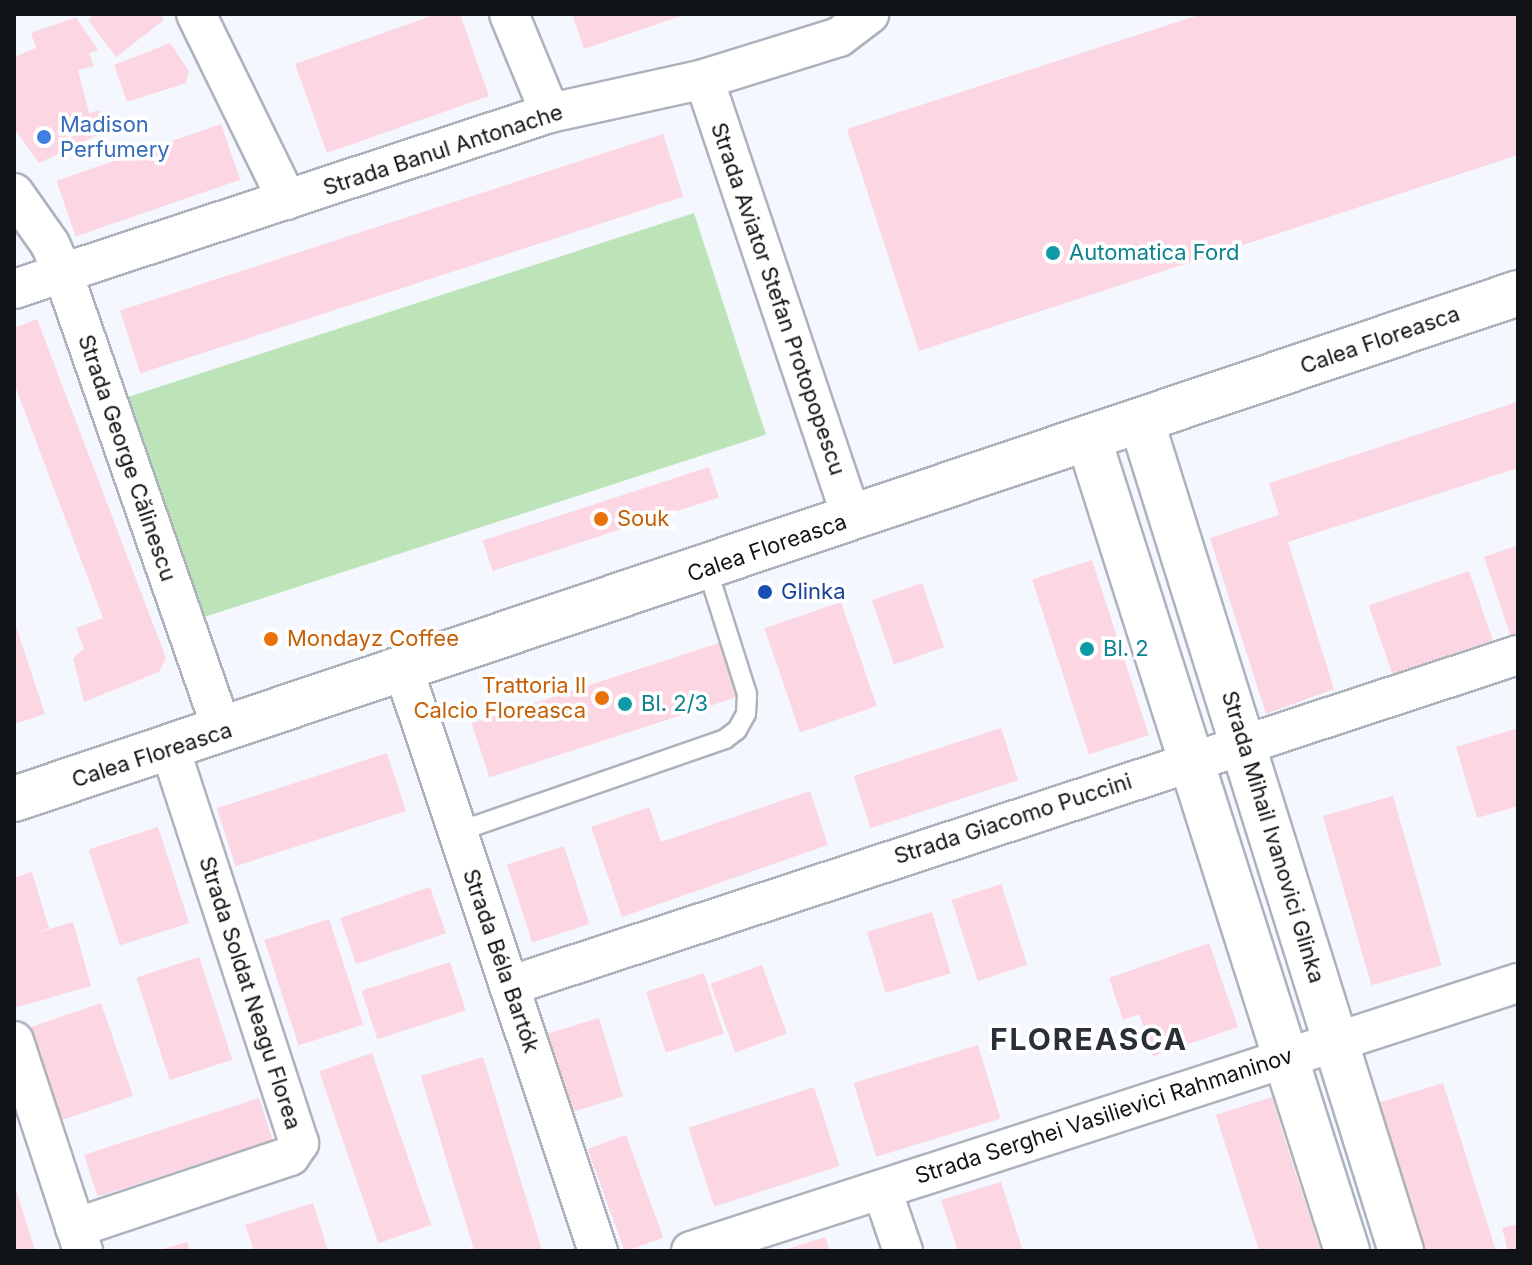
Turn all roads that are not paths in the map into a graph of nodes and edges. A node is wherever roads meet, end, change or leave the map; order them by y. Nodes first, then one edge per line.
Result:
1 (196, 14) edge
2 (509, 14) edge
3 (869, 14) edge
4 (704, 79) junction
5 (550, 113) junction
6 (14, 193) edge
7 (287, 200) junction
8 (63, 273) junction
9 (14, 289) edge
10 (1518, 293) edge
11 (1142, 423) junction
12 (1089, 440) junction
13 (852, 519) junction
14 (707, 568) junction
15 (1518, 655) edge
16 (404, 671) junction
17 (223, 732) junction
18 (1244, 742) junction
19 (170, 749) junction
20 (1190, 760) junction
21 (14, 799) edge
22 (457, 832) junction
23 (1518, 983) edge
24 (509, 986) junction
25 (1335, 1040) junction
26 (14, 1041) edge
27 (1284, 1057) junction
28 (882, 1190) junction
29 (79, 1240) edge
30 (598, 1251) edge
31 (691, 1251) edge
32 (903, 1251) edge
33 (1347, 1251) edge
34 (1401, 1251) edge

1 - 7 street
2 - 5 street
3 - 4 street, Strada Banul Antonache
4 - 5 street, Strada Banul Antonache
4 - 13 street, Strada Aviator Stefan Protopopescu
5 - 7 street, Strada Banul Antonache
6 - 8 street, Strada George Călinescu
7 - 8 street, Strada Banul Antonache
8 - 9 street, Strada Banul Antonache
8 - 17 street, Strada George Călinescu
10 - 11 street, Calea Floreasca
11 - 12 street, Calea Floreasca
11 - 18 street, Strada Mihail Ivanovici Glinka
12 - 13 street, Calea Floreasca
12 - 20 street
13 - 14 street, Calea Floreasca
14 - 16 street, Calea Floreasca
14 - 22 lane
15 - 18 street, Strada Giacomo Puccini
16 - 17 street, Calea Floreasca
16 - 22 street, Strada Béla Bartók
17 - 19 street, Calea Floreasca
18 - 20 street, Strada Giacomo Puccini
18 - 25 street, Strada Mihail Ivanovici Glinka
19 - 21 street, Calea Floreasca
19 - 29 street, Strada Soldat Neagu Florea
20 - 24 street, Strada Giacomo Puccini
20 - 27 street
22 - 24 street, Strada Béla Bartók
23 - 25 street, Strada Serghei Vasilievici Rahmaninov
24 - 30 street, Strada Béla Bartók
25 - 27 street, Strada Serghei Vasilievici Rahmaninov
25 - 34 street, Strada Mihail Ivanovici Glinka
26 - 29 street
27 - 28 street, Strada Serghei Vasilievici Rahmaninov
27 - 33 street
28 - 31 street, Strada Serghei Vasilievici Rahmaninov
28 - 32 street

